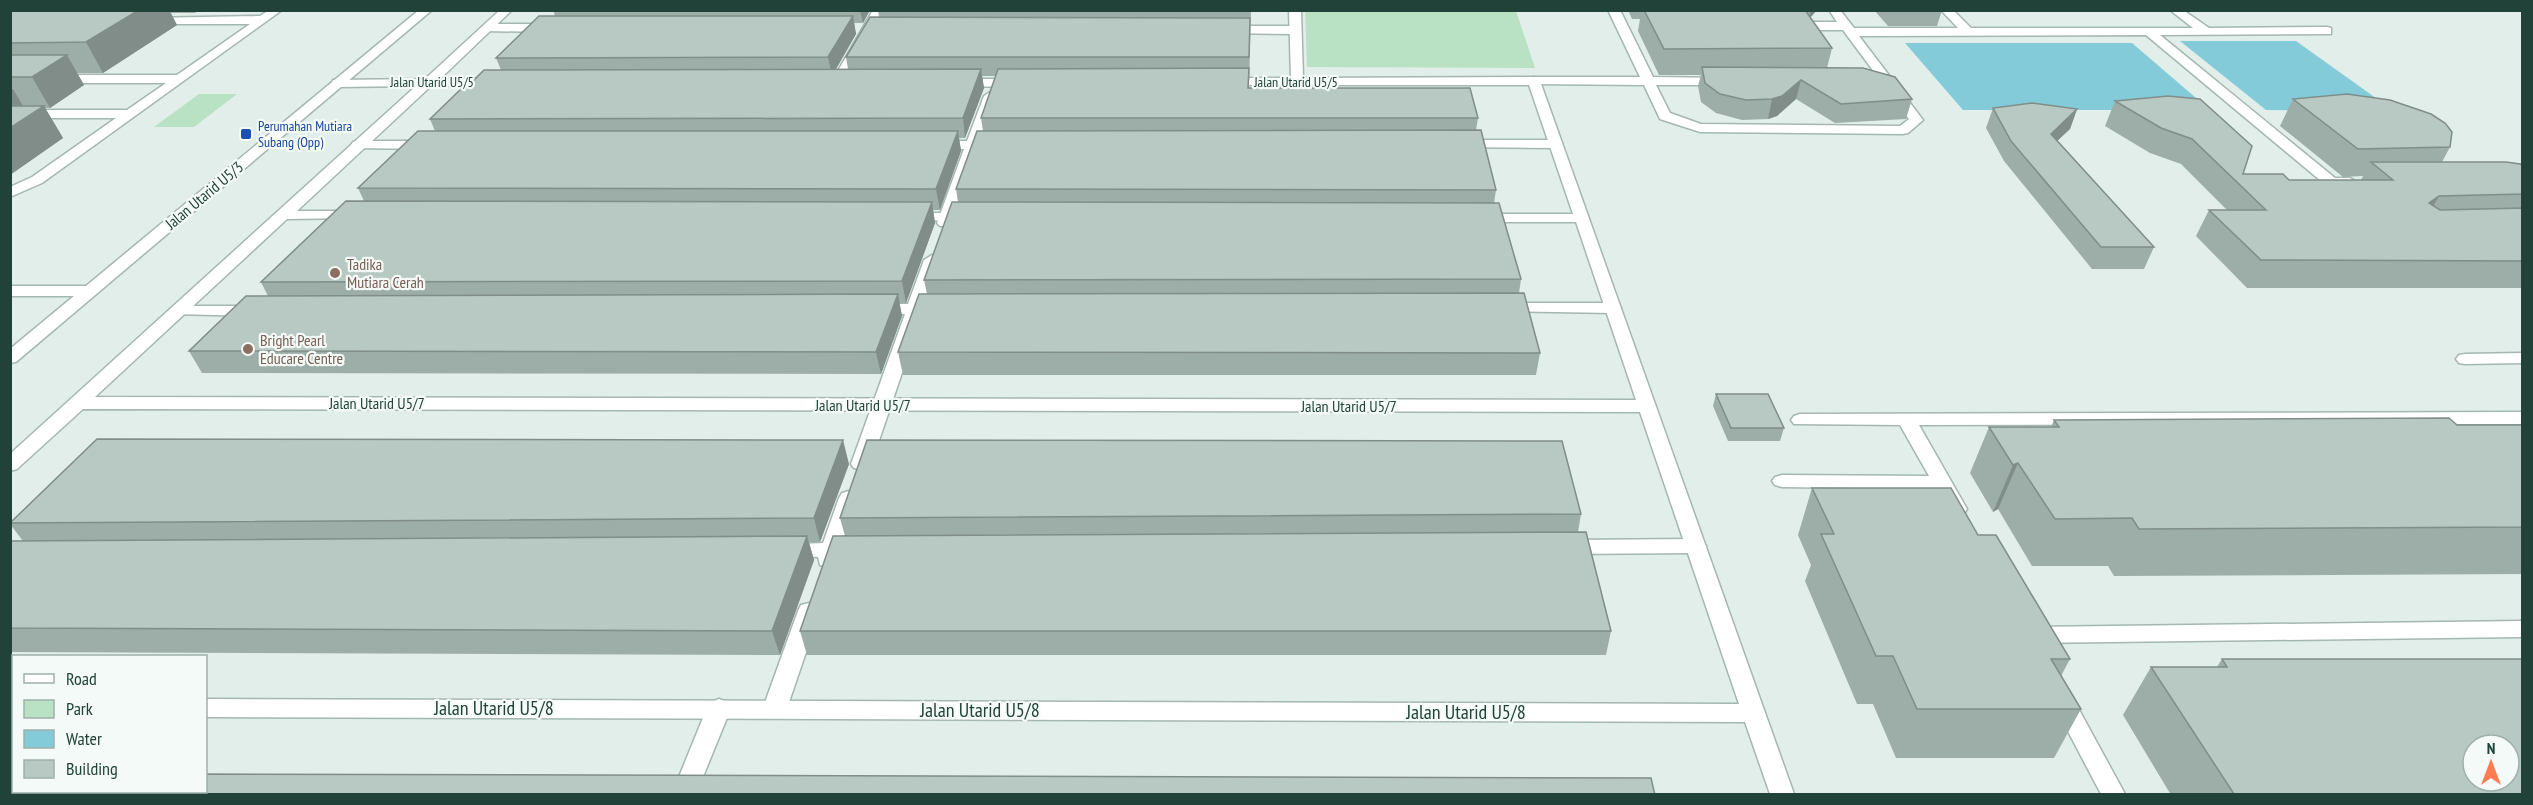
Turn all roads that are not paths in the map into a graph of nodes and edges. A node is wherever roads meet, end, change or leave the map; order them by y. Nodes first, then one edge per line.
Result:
1 (277, 10) edge
2 (427, 10) edge
3 (507, 10) edge
4 (879, 10) edge
5 (1295, 10) edge
6 (1614, 10) edge
7 (1834, 10) edge
8 (1946, 10) edge
9 (2175, 10) edge
10 (137, 20) dead end
11 (264, 20) junction
12 (1775, 26) edge
13 (489, 28) junction
14 (560, 28) edge
15 (1848, 29) junction
16 (1212, 30) edge
17 (1295, 30) junction
18 (2148, 31) junction
19 (2206, 31) junction
20 (2327, 31) dead end
21 (1968, 32) junction
22 (10, 79) edge
23 (180, 79) junction
24 (1534, 81) junction
25 (1648, 81) junction
26 (1731, 81) edge
27 (428, 82) junction
28 (510, 82) edge
29 (1215, 82) edge
30 (1296, 82) junction
31 (339, 83) junction
32 (837, 83) edge
33 (949, 83) edge
34 (994, 83) junction
35 (1029, 83) edge
36 (10, 114) edge
37 (130, 114) junction
38 (1448, 144) edge
39 (1555, 144) junction
40 (358, 145) junction
41 (441, 145) edge
42 (925, 145) edge
43 (972, 145) junction
44 (1008, 145) edge
45 (2366, 182) edge
46 (10, 193) edge
47 (282, 215) junction
48 (364, 215) edge
49 (900, 217) edge
50 (947, 217) junction
51 (983, 217) edge
52 (1462, 218) edge
53 (1581, 218) junction
54 (10, 291) edge
55 (90, 291) junction
56 (1495, 308) edge
57 (1613, 308) junction
58 (856, 309) edge
59 (915, 309) junction
60 (951, 309) edge
61 (178, 311) junction
62 (273, 311) edge
63 (10, 358) edge
64 (2523, 358) edge
65 (2465, 359) dead end
66 (79, 403) junction
67 (882, 405) junction
68 (1647, 406) junction
69 (2523, 418) edge
70 (1906, 419) junction
71 (1800, 420) dead end
72 (10, 465) edge
73 (1782, 481) dead end
74 (1942, 483) junction
75 (1965, 524) edge
76 (1696, 546) junction
77 (1542, 547) edge
78 (771, 550) edge
79 (831, 550) junction
80 (866, 550) edge
81 (2016, 615) edge
82 (2523, 629) edge
83 (2028, 635) junction
84 (2038, 655) edge
85 (2054, 685) edge
86 (207, 708) edge
87 (719, 708) junction
88 (775, 708) junction
89 (1755, 713) junction
90 (684, 795) edge
91 (1782, 795) edge
92 (2113, 795) edge

1 - 11 street
2 - 31 street, Jalan Utarid U5/3
3 - 13 street
4 - 32 street
5 - 17 street
6 - 25 street
7 - 15 street
8 - 21 street
9 - 19 street
10 - 11 street
11 - 23 street
12 - 15 street
13 - 14 street
13 - 27 street
15 - 21 street
15 - 25 street
16 - 17 street
17 - 30 street
18 - 19 street
18 - 21 street
18 - 45 street
19 - 20 street
22 - 23 street
23 - 37 street
24 - 25 street, Jalan Utarid U5/5
24 - 30 street, Jalan Utarid U5/5
24 - 39 street
25 - 26 street, Jalan Utarid U5/5
27 - 28 street, Jalan Utarid U5/5
27 - 31 street, Jalan Utarid U5/5
27 - 40 street
29 - 30 street, Jalan Utarid U5/5
31 - 55 street, Jalan Utarid U5/3
33 - 34 street
34 - 35 street
34 - 43 street
36 - 37 street
37 - 46 street
38 - 39 street
39 - 53 street
40 - 41 street
40 - 47 street
42 - 43 street
43 - 44 street
43 - 50 street
47 - 48 street
47 - 61 street
49 - 50 street
50 - 51 street
50 - 59 street
52 - 53 street
53 - 57 street
54 - 55 street
55 - 63 street, Jalan Utarid U5/3
56 - 57 street
57 - 68 street
58 - 59 street
59 - 60 street
59 - 67 street
61 - 62 street
61 - 66 street
64 - 65 street
66 - 67 street, Jalan Utarid U5/7
66 - 72 street
67 - 68 street, Jalan Utarid U5/7
67 - 79 street
68 - 76 street
69 - 70 street
70 - 71 street
70 - 74 street
73 - 74 street
74 - 75 street
76 - 77 street
76 - 89 street
78 - 79 street
79 - 80 street
79 - 88 street
81 - 83 street
82 - 83 street
83 - 84 street
85 - 92 street
86 - 87 street, Jalan Utarid U5/8
87 - 88 street, Jalan Utarid U5/8
87 - 90 street
88 - 89 street, Jalan Utarid U5/8
89 - 91 street

